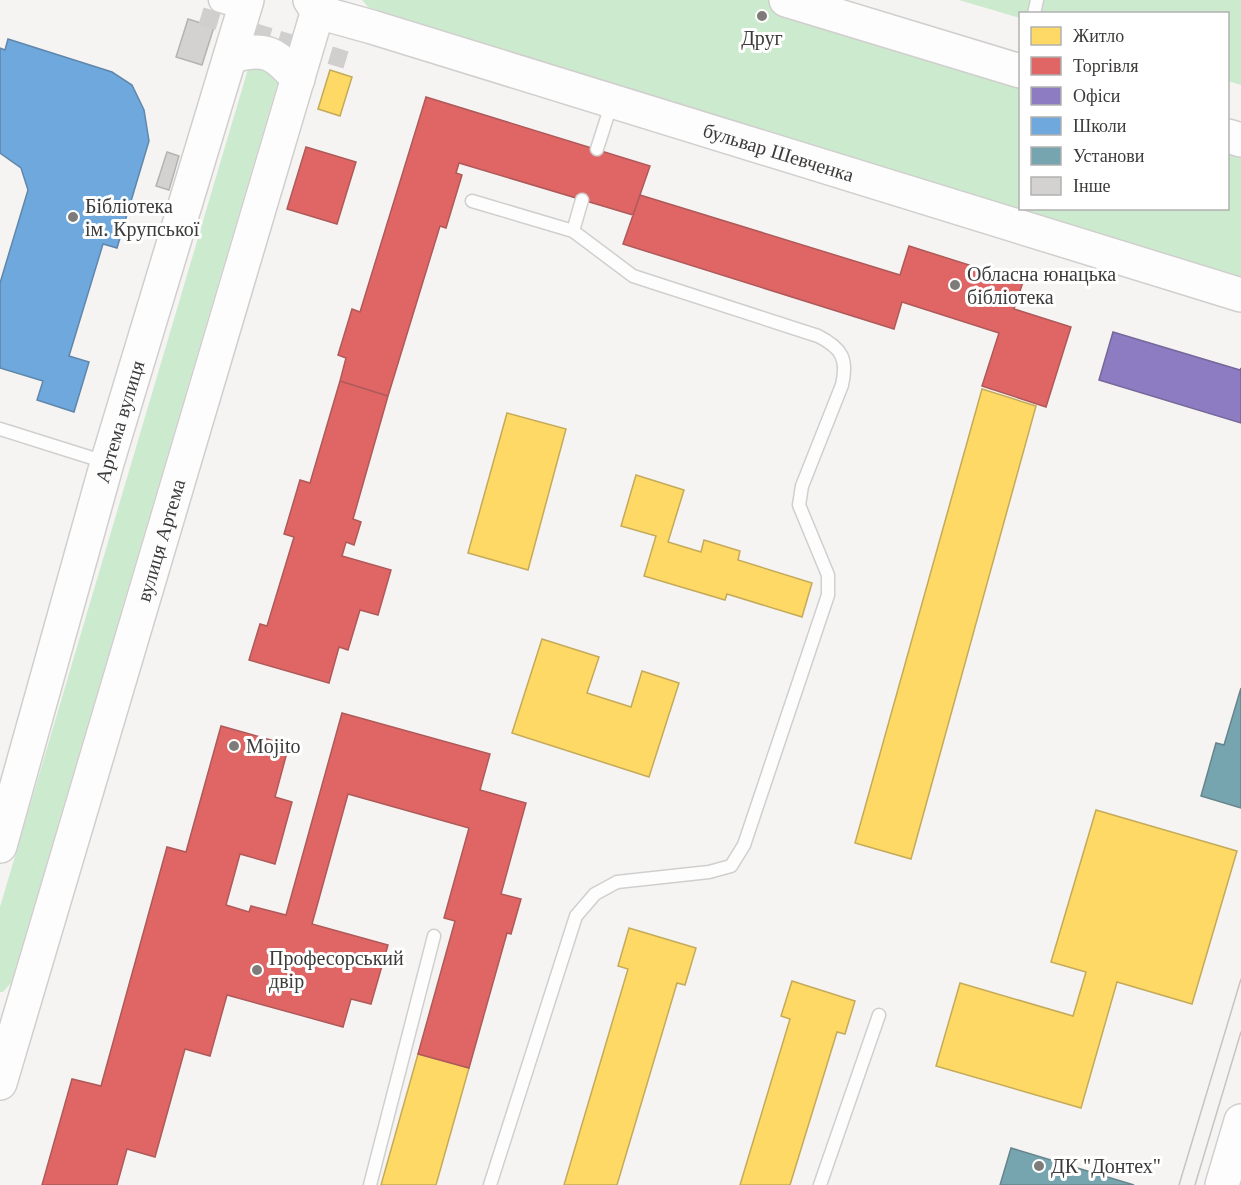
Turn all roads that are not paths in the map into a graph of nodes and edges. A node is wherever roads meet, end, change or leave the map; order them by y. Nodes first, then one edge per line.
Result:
1 (786, 0) edge
2 (237, 2) edge
3 (316, 4) edge
4 (837, 7) edge
5 (231, 56) junction
6 (1019, 65) edge
7 (297, 79) junction
8 (612, 101) junction
9 (597, 149) dead end
10 (582, 200) dead end
11 (472, 201) dead end
12 (573, 231) junction
13 (1241, 295) edge
14 (0, 429) edge
15 (107, 463) junction
16 (0, 846) edge
17 (434, 936) dead end
18 (31, 979) junction
19 (0, 1010) edge
20 (879, 1015) dead end
21 (0, 1083) edge
22 (1241, 1121) edge
23 (370, 1185) edge
24 (490, 1185) edge
25 (820, 1185) edge
26 (1221, 1185) edge

1 - 4 main road
2 - 5 main road, Артема вулиця
3 - 7 main road, вулиця Артема
3 - 8 main road, бульвар Шевченка
4 - 6 main road
5 - 7 main road
5 - 15 main road, Артема вулиця
7 - 18 main road, вулиця Артема
8 - 9 lane
8 - 13 main road, бульвар Шевченка
10 - 12 lane
11 - 12 lane
12 - 24 lane
14 - 15 lane
15 - 16 main road, Артема вулиця
17 - 23 lane
18 - 19 main road
18 - 21 main road, вулиця Артема
20 - 25 lane
22 - 26 main road

